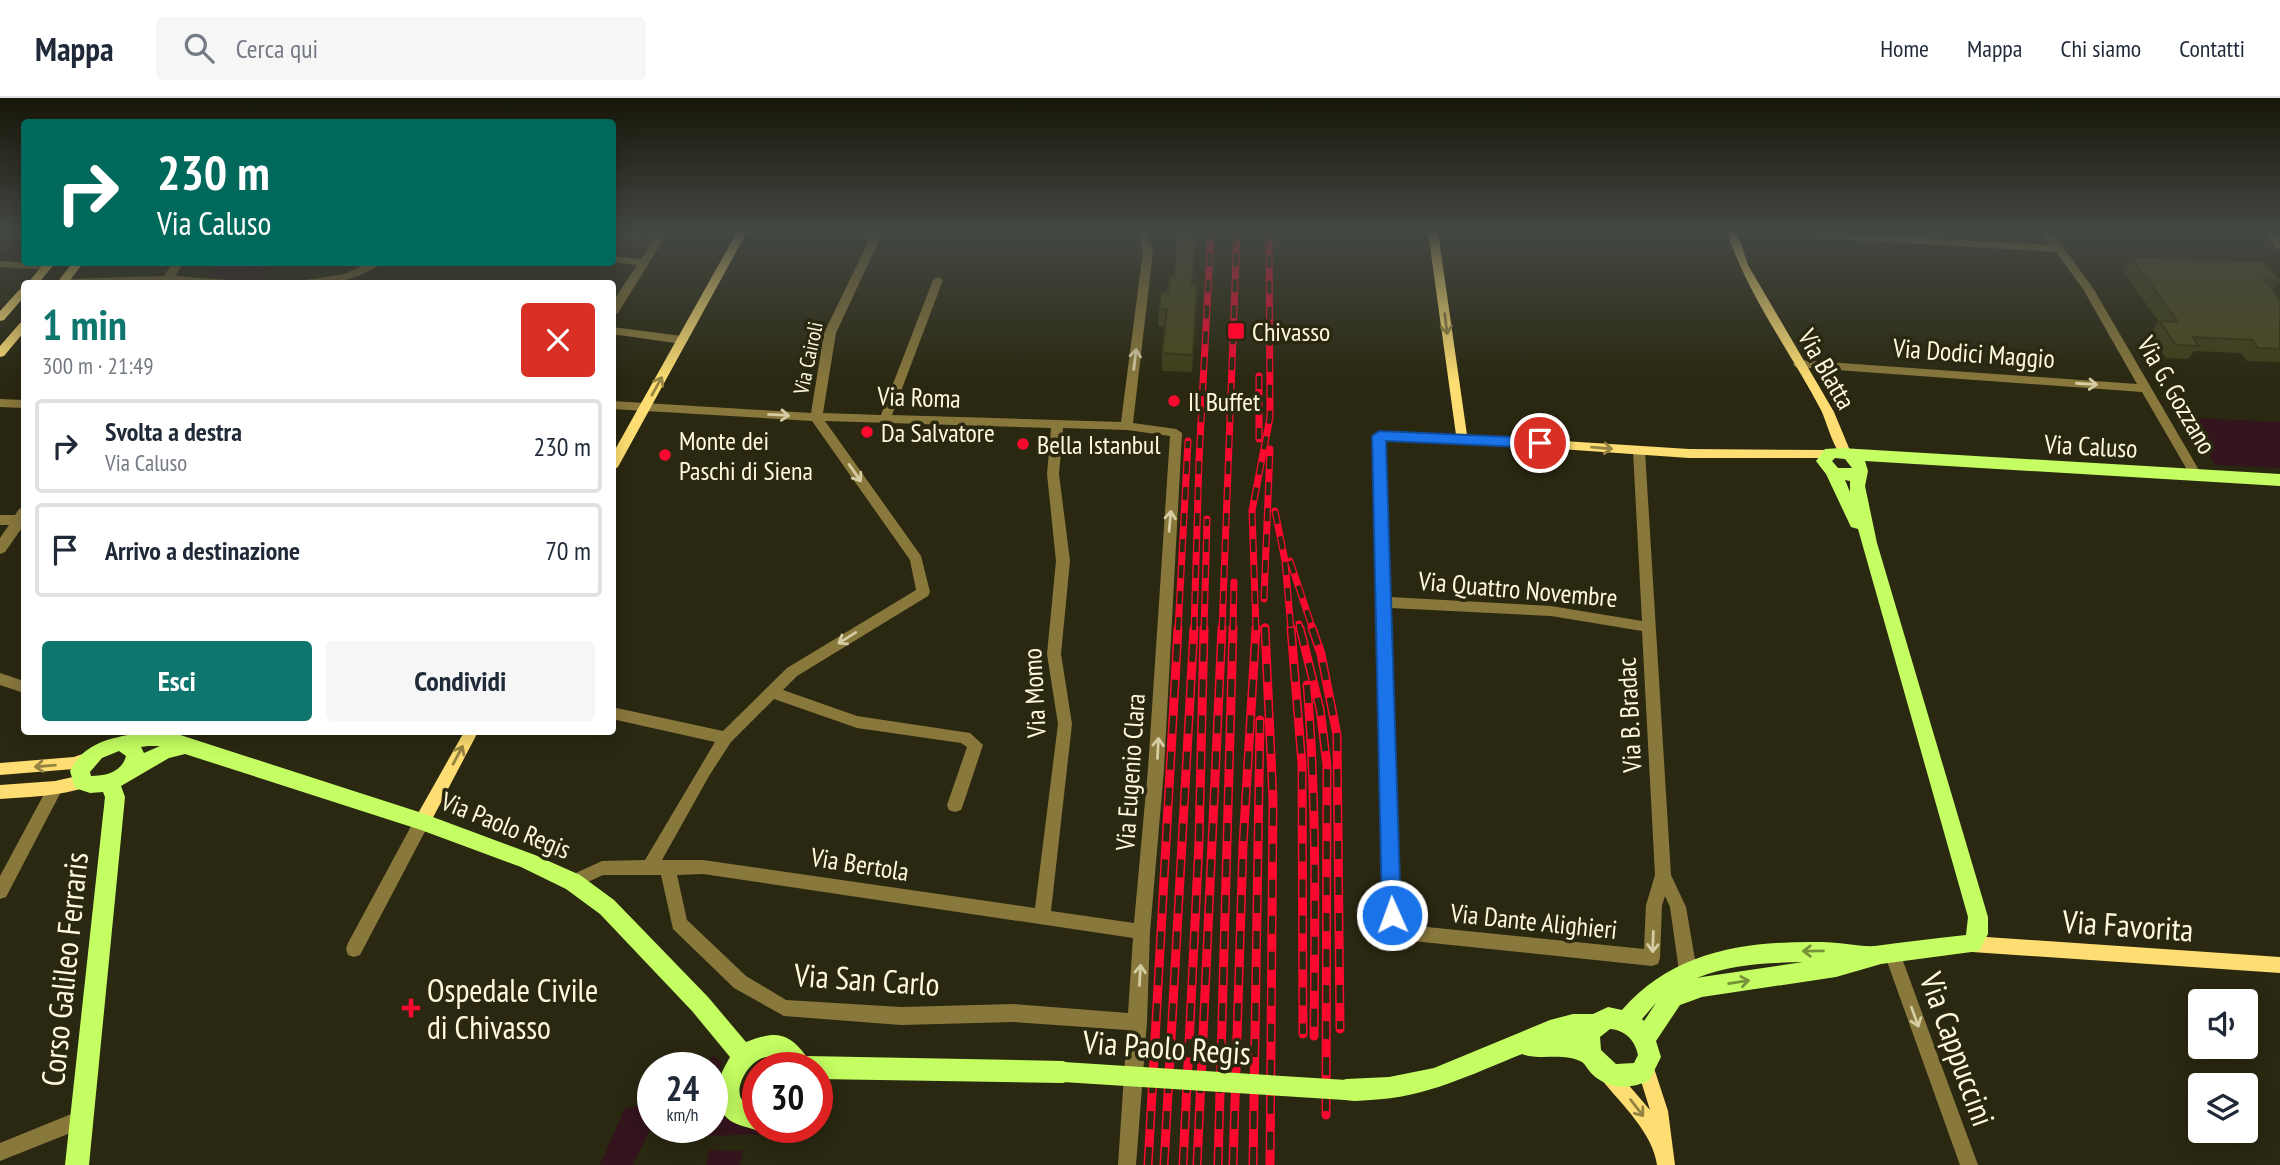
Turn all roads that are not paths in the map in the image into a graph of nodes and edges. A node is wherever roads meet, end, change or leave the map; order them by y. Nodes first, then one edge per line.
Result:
1 (632, 282) edge
2 (714, 282) edge
3 (854, 282) edge
4 (937, 282) edge
5 (1144, 282) edge
6 (1440, 282) edge
7 (1752, 282) edge
8 (2082, 282) edge
9 (616, 292) edge
10 (625, 293) junction
11 (21, 294) edge
12 (616, 307) edge
13 (0, 318) edge
14 (21, 328) edge
15 (616, 331) edge
16 (682, 340) junction
17 (0, 352) edge
18 (1799, 364) junction
19 (2146, 388) junction
20 (0, 403) edge
21 (21, 404) edge
22 (616, 405) edge
23 (645, 407) junction
24 (816, 417) junction
25 (885, 419) junction
26 (1057, 424) junction
27 (1127, 426) junction
28 (1461, 439) junction
29 (1639, 451) junction
30 (1847, 454) junction
31 (616, 460) edge
32 (1900, 460) junction
33 (1830, 465) junction
34 (1859, 472) junction
35 (2197, 477) junction
36 (2280, 480) edge
37 (21, 517) edge
38 (0, 520) edge
39 (21, 520) edge
40 (1868, 543) junction
41 (0, 550) edge
42 (1382, 602) junction
43 (1648, 627) junction
44 (0, 679) edge
45 (21, 686) edge
46 (771, 692) junction
47 (616, 714) edge
48 (469, 735) edge
49 (726, 738) junction
50 (126, 744) junction
51 (185, 746) junction
52 (88, 758) junction
53 (0, 769) edge
54 (128, 771) junction
55 (82, 782) junction
56 (106, 784) junction
57 (55, 788) junction
58 (0, 792) edge
59 (955, 805) dead end
60 (422, 822) junction
61 (659, 866) junction
62 (1663, 875) junction
63 (573, 882) junction
64 (0, 892) edge
65 (1042, 917) junction
66 (1142, 932) junction
67 (1972, 944) junction
68 (355, 949) dead end
69 (1886, 954) junction
70 (2280, 965) edge
71 (1688, 971) junction
72 (1626, 1021) junction
73 (1138, 1022) junction
74 (1593, 1025) junction
75 (1644, 1038) junction
76 (1521, 1045) junction
77 (752, 1052) edge
78 (792, 1052) edge
79 (1590, 1053) junction
80 (742, 1054) edge
81 (742, 1059) edge
82 (833, 1068) edge
83 (1646, 1068) junction
84 (1606, 1071) junction
85 (742, 1115) edge
86 (81, 1119) junction
87 (0, 1152) edge
88 (1665, 1157) edge
89 (76, 1165) edge
90 (1127, 1165) edge
91 (1969, 1165) edge

1 - 10 street
2 - 16 street
3 - 24 street, Via Cairoli
4 - 25 street
27 -> 5 street
6 -> 28 street
7 - 18 street, Via Blatta
8 - 19 street, Via G. Gozzano
9 - 10 street
10 - 12 street
11 - 13 street
14 - 17 street
15 - 16 street
23 -> 16 street
18 -> 19 street, Via Dodici Maggio
18 - 30 street, Via Blatta
19 - 35 street, Via G. Gozzano
20 - 21 street
22 - 23 street
23 -> 24 street, Via Roma
23 - 31 street
24 - 25 street, Via Roma
24 -> 46 street
25 - 26 street, Via Roma
26 - 27 street, Via Roma
26 - 65 street, Via Momo
66 -> 27 street, Via Eugenio Clara
28 -> 29 street
28 - 42 street, Via Dante Alighieri
29 - 33 street
29 - 43 street, Via B. Bradac
30 - 32 main road, Via Caluso
30 - 33 main road, Via Caluso
30 - 34 main road
32 - 34 main road, Via Caluso
32 - 35 main road, Via Caluso
33 - 34 main road, Via Caluso
33 - 40 main road
34 - 40 main road
35 - 36 main road, Via Caluso
37 - 38 street
39 - 41 street
40 - 67 main road
42 - 43 street, Via Quattro Novembre
62 -> 42 street, Via Dante Alighieri
43 - 62 street, Via B. Bradac
44 - 45 street
46 - 49 street
46 - 59 street
47 - 49 street
60 -> 48 street
49 - 61 street
50 - 51 main road, Via Paolo Regis
50 - 52 main road, Via Paolo Regis
50 - 54 main road
51 - 54 main road
51 - 60 main road, Via Paolo Regis
52 -> 53 street
52 - 55 main road
54 - 56 main road
55 - 56 main road
55 - 57 street
56 - 86 main road, Corso Galileo Ferraris
57 - 58 street
57 - 64 street
60 - 63 main road, Via Paolo Regis
60 - 68 street
61 - 63 street, Via Bertola
61 - 65 street, Via Bertola
61 - 73 street, Via San Carlo
62 - 71 street, Via B. Bradac
63 - 80 main road, Via Paolo Regis
65 - 66 street, Via Bertola
73 -> 66 street, Via Eugenio Clara
67 - 69 main road
67 - 70 street, Via Favorita
69 -> 71 main road
75 -> 69 main road
69 -> 91 street, Via Cappuccini
71 - 72 main road
72 - 74 main road
72 - 75 main road
73 - 90 street, Via Eugenio Clara
74 - 76 main road, Via Paolo Regis
74 - 79 main road
75 - 83 main road
76 - 79 main road, Via Paolo Regis
76 - 82 main road, Via Paolo Regis, bridge
77 - 78 main road
79 - 84 main road
81 - 85 main road
83 - 84 main road
83 - 88 street
84 -> 88 street
86 - 87 street
86 - 89 main road, Corso Galileo Ferraris

